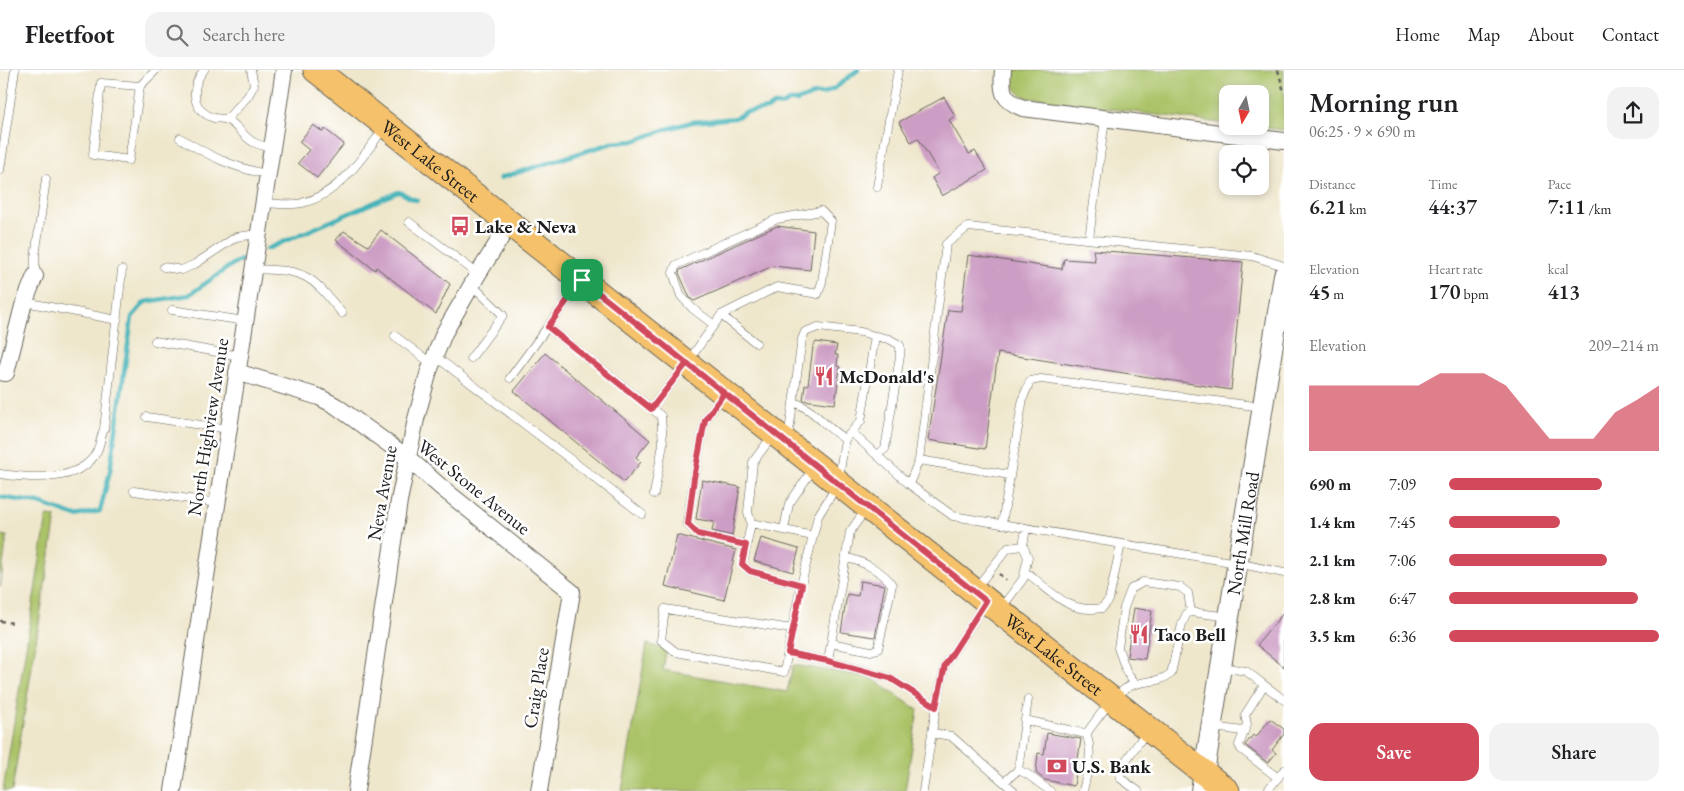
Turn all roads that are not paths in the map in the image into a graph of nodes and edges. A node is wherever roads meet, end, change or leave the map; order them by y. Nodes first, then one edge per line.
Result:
1 (15, 70) edge
2 (156, 70) edge
3 (204, 70) edge
4 (251, 70) edge
5 (284, 70) edge
6 (316, 70) edge
7 (898, 70) edge
8 (1001, 71) edge
9 (140, 86) junction
10 (1105, 118) junction
11 (227, 119) junction
12 (386, 126) junction
13 (180, 138) dead end
14 (1284, 141) edge
15 (272, 148) junction
16 (0, 170) edge
17 (268, 174) junction
18 (46, 180) dead end
19 (877, 187) dead end
20 (263, 203) junction
21 (409, 222) dead end
22 (510, 223) junction
23 (258, 234) junction
24 (1089, 239) junction
25 (1284, 266) edge
26 (164, 267) dead end
27 (253, 269) junction
28 (122, 270) dead end
29 (1284, 275) edge
30 (35, 276) joint
31 (475, 279) junction
32 (582, 280) junction
33 (25, 302) junction
34 (172, 310) dead end
35 (342, 313) dead end
36 (721, 314) junction
37 (117, 320) junction
38 (245, 321) junction
39 (713, 324) junction
40 (548, 327) junction
41 (395, 336) dead end
42 (875, 336) junction
43 (155, 341) dead end
44 (756, 343) dead end
45 (471, 358) dead end
46 (433, 359) junction
47 (687, 363) junction
48 (238, 364) junction
49 (0, 372) edge
50 (510, 378) dead end
51 (724, 393) junction
52 (794, 402) junction
53 (1263, 407) junction
54 (651, 409) junction
55 (147, 418) dead end
56 (228, 429) junction
57 (851, 432) junction
58 (781, 438) junction
59 (846, 439) junction
60 (877, 456) junction
61 (408, 458) junction
62 (919, 460) junction
63 (816, 466) junction
64 (0, 474) edge
65 (1010, 475) junction
66 (838, 484) junction
67 (909, 484) junction
68 (134, 491) dead end
69 (654, 494) dead end
70 (217, 503) junction
71 (868, 507) junction
72 (642, 514) dead end
73 (751, 523) junction
74 (1002, 524) junction
75 (1026, 528) junction
76 (784, 529) junction
77 (813, 536) junction
78 (1120, 544) junction
79 (746, 545) junction
80 (1023, 546) junction
81 (846, 558) junction
82 (1237, 563) junction
83 (1284, 573) edge
84 (1024, 574) junction
85 (802, 585) junction
86 (572, 592) joint
87 (986, 601) junction
88 (1191, 612) junction
89 (1229, 616) junction
90 (792, 628) junction
91 (831, 643) junction
92 (788, 653) junction
93 (828, 661) junction
94 (1221, 667) junction
95 (1135, 684) junction
96 (1264, 685) junction
97 (1028, 699) dead end
98 (1111, 700) junction
99 (1284, 700) edge
100 (936, 707) junction
101 (1025, 720) junction
102 (1211, 726) junction
103 (1148, 729) junction
104 (1244, 731) junction
105 (932, 733) junction
106 (1086, 734) junction
107 (1018, 770) junction
108 (1284, 770) edge
109 (1278, 778) junction
110 (1004, 782) junction
111 (1202, 782) edge
112 (173, 791) edge
113 (356, 791) edge
114 (539, 791) edge
115 (923, 791) edge
116 (1014, 791) edge
117 (1050, 791) edge
118 (1083, 791) edge
119 (1138, 791) edge
120 (1227, 791) edge
121 (1267, 791) edge

1 - 16 lane
2 - 9 lane
3 - 11 lane
4 - 11 lane
5 - 15 street, North Highview Avenue
6 - 12 main road, West Lake Street
7 - 19 lane
8 - 10 street
9 - 9 lane
10 - 14 street
10 - 24 lane
11 - 15 lane
12 - 20 lane
12 - 22 main road, West Lake Street
13 - 17 lane
15 - 17 street, North Highview Avenue
17 - 20 street, North Highview Avenue
18 - 30 lane
20 - 23 street, North Highview Avenue
21 - 31 lane
22 - 31 street, Neva Avenue
22 - 32 main road, West Lake Street
23 - 26 lane
23 - 27 street, North Highview Avenue
24 - 25 lane
24 - 62 lane
27 - 35 lane
27 - 38 street, North Highview Avenue
28 - 37 lane
29 - 53 street, North Mill Road
30 - 33 street
31 - 45 lane
31 - 46 street, Neva Avenue
32 - 40 lane
32 - 47 main road, West Lake Street
33 - 37 lane
33 - 49 street
34 - 38 lane
36 - 39 lane
36 - 39 lane
36 - 44 lane
37 - 64 lane
38 - 48 street, North Highview Avenue
39 - 47 lane
40 - 50 lane
40 - 54 lane
41 - 46 lane
42 - 52 lane
42 - 57 lane
42 - 60 lane
43 - 48 lane
46 - 61 street, Neva Avenue
46 - 72 lane
47 - 51 main road, West Lake Street
47 - 54 lane
48 - 56 street, North Highview Avenue
48 - 61 street, West Stone Avenue
51 - 58 main road, West Lake Street
51 - 79 lane
52 - 58 lane
52 - 59 lane
53 - 65 lane
53 - 82 street, North Mill Road
54 - 69 lane
55 - 56 lane
56 - 70 street, North Highview Avenue
57 - 59 lane
57 - 60 lane
58 - 63 main road, West Lake Street
58 - 73 lane
59 - 66 lane
60 - 67 lane
61 - 86 street, West Stone Avenue
61 - 113 street, Neva Avenue
62 - 65 lane
62 - 67 lane
63 - 66 main road, West Lake Street
63 - 76 lane
65 - 74 lane
66 - 71 main road, West Lake Street
66 - 77 lane
67 - 74 lane
68 - 70 lane
70 - 112 street, North Highview Avenue
71 - 81 lane
71 - 87 main road, West Lake Street
73 - 76 lane
73 - 79 lane
74 - 75 lane
75 - 78 lane
75 - 80 lane
76 - 77 lane
77 - 85 lane
78 - 82 lane
78 - 84 lane
79 - 85 lane
80 - 84 lane
80 - 87 lane
81 - 91 lane
81 - 91 lane
82 - 83 lane
82 - 89 street, North Mill Road
84 - 87 lane
85 - 90 lane
86 - 114 street, Craig Place
87 - 98 main road, West Lake Street
87 - 100 lane
88 - 89 lane
88 - 95 lane
88 - 95 lane
89 - 94 street, North Mill Road
90 - 92 lane
90 - 92 lane
91 - 93 lane
92 - 93 lane
93 - 100 lane
94 - 96 lane
94 - 102 street, North Mill Road
95 - 98 lane
96 - 99 lane
96 - 104 lane
97 - 101 lane
98 - 103 main road, West Lake Street
98 - 106 lane
100 - 105 lane
101 - 106 lane
101 - 107 lane
102 - 104 lane
102 - 111 street, North Mill Road
103 - 111 main road, West Lake Street
103 - 119 lane
104 - 109 lane
105 - 110 lane
105 - 115 lane
106 - 118 lane
107 - 110 lane
107 - 117 lane
108 - 109 lane
109 - 121 lane
110 - 116 lane
111 - 120 main road, West Lake Street

